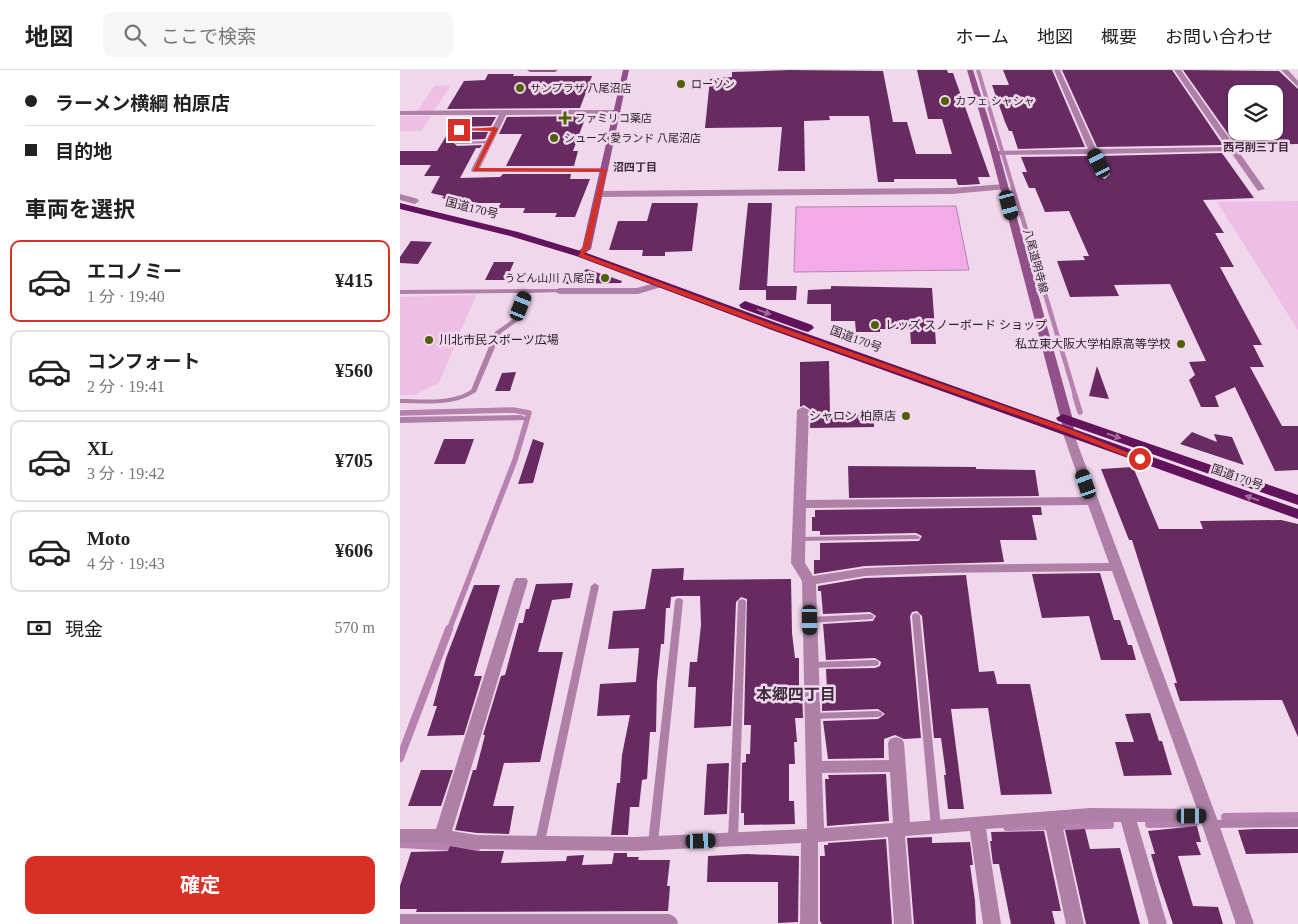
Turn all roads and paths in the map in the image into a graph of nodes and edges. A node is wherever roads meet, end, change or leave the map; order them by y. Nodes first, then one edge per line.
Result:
1 (530, 70) edge
2 (555, 70) edge
3 (626, 70) edge
4 (970, 70) edge
5 (1057, 70) edge
6 (1177, 70) edge
7 (1284, 70) edge
8 (1298, 85) edge
9 (504, 112) junction
10 (618, 112) junction
11 (400, 113) edge
12 (495, 129) junction
13 (459, 130) dead end
14 (489, 142) junction
15 (457, 143) dead end
16 (1233, 150) junction
17 (1093, 151) junction
18 (998, 153) junction
19 (605, 170) junction
20 (1104, 175) dead end
21 (1004, 187) junction
22 (1261, 189) dead end
23 (599, 194) junction
24 (404, 203) edge
25 (583, 252) junction
26 (662, 284) junction
27 (527, 291) junction
28 (559, 291) joint
29 (400, 292) edge
30 (400, 400) edge
31 (803, 410) dead end
32 (521, 418) dead end
33 (400, 420) edge
34 (1068, 425) junction
35 (1298, 500) edge
36 (1092, 501) junction
37 (800, 504) junction
38 (1298, 514) edge
39 (916, 537) dead end
40 (799, 539) junction
41 (1116, 567) junction
42 (520, 581) dead end
43 (809, 581) junction
44 (595, 586) dead end
45 (679, 601) dead end
46 (742, 602) dead end
47 (916, 616) dead end
48 (870, 617) dead end
49 (810, 620) junction
50 (875, 663) dead end
51 (811, 665) junction
52 (878, 714) dead end
53 (813, 716) junction
54 (896, 743) dead end
55 (898, 766) junction
56 (814, 768) junction
57 (1127, 815) junction
58 (1209, 820) junction
59 (1298, 823) edge
60 (1053, 824) junction
61 (936, 827) junction
62 (978, 828) junction
63 (898, 832) junction
64 (813, 835) junction
65 (400, 836) edge
66 (442, 836) junction
67 (733, 840) junction
68 (540, 842) junction
69 (653, 843) junction
70 (400, 922) edge
71 (669, 922) dead end
72 (810, 924) edge
73 (903, 924) edge
74 (992, 924) edge
75 (1076, 924) edge
76 (1158, 924) edge
77 (1245, 924) edge

1 - 2 main road
3 - 10 main road
4 - 18 main road, 八尾道明寺線
5 - 17 street
6 - 16 street
7 - 8 street
9 - 10 street
9 - 11 street
9 - 12 street
10 - 19 main road
12 - 13 lane
12 - 14 street
14 - 15 lane
14 - 19 street
16 - 17 street
16 - 22 street
17 - 18 street
17 - 20 street
18 - 21 main road, 八尾道明寺線
19 - 23 main road
21 - 23 street
21 - 34 main road, 八尾道明寺線
23 - 25 main road
24 - 25 highway, 国道170号
25 - 26 highway, 国道170号
25 -> 34 highway, 国道170号
26 - 28 street
26 - 34 highway, 国道170号
27 - 28 lane
27 - 29 lane
27 - 30 lane
31 - 37 street
32 - 33 street
34 -> 35 highway, 国道170号
34 - 36 street
38 -> 34 highway, 国道170号
36 - 37 street
36 - 41 street
37 - 40 street
39 - 40 lane
40 - 43 street
41 - 43 street
41 - 58 street
42 - 66 street
43 - 49 street
44 - 68 lane
45 - 69 lane
46 - 67 lane
47 - 61 lane
48 - 49 lane
49 - 51 street
50 - 51 lane
51 - 53 street
52 - 53 lane
53 - 56 street
54 - 55 street
55 - 56 street
55 - 63 street
56 - 64 street
57 - 58 street
57 - 60 street
57 - 76 street
58 - 59 lane
58 - 77 street
60 - 62 street
60 - 75 street
61 - 62 street
61 - 63 street
62 - 74 street
63 - 64 street
63 - 73 street
64 - 67 street
64 - 72 street
65 - 66 street
66 - 68 street
67 - 69 street
68 - 69 street
70 - 71 street

